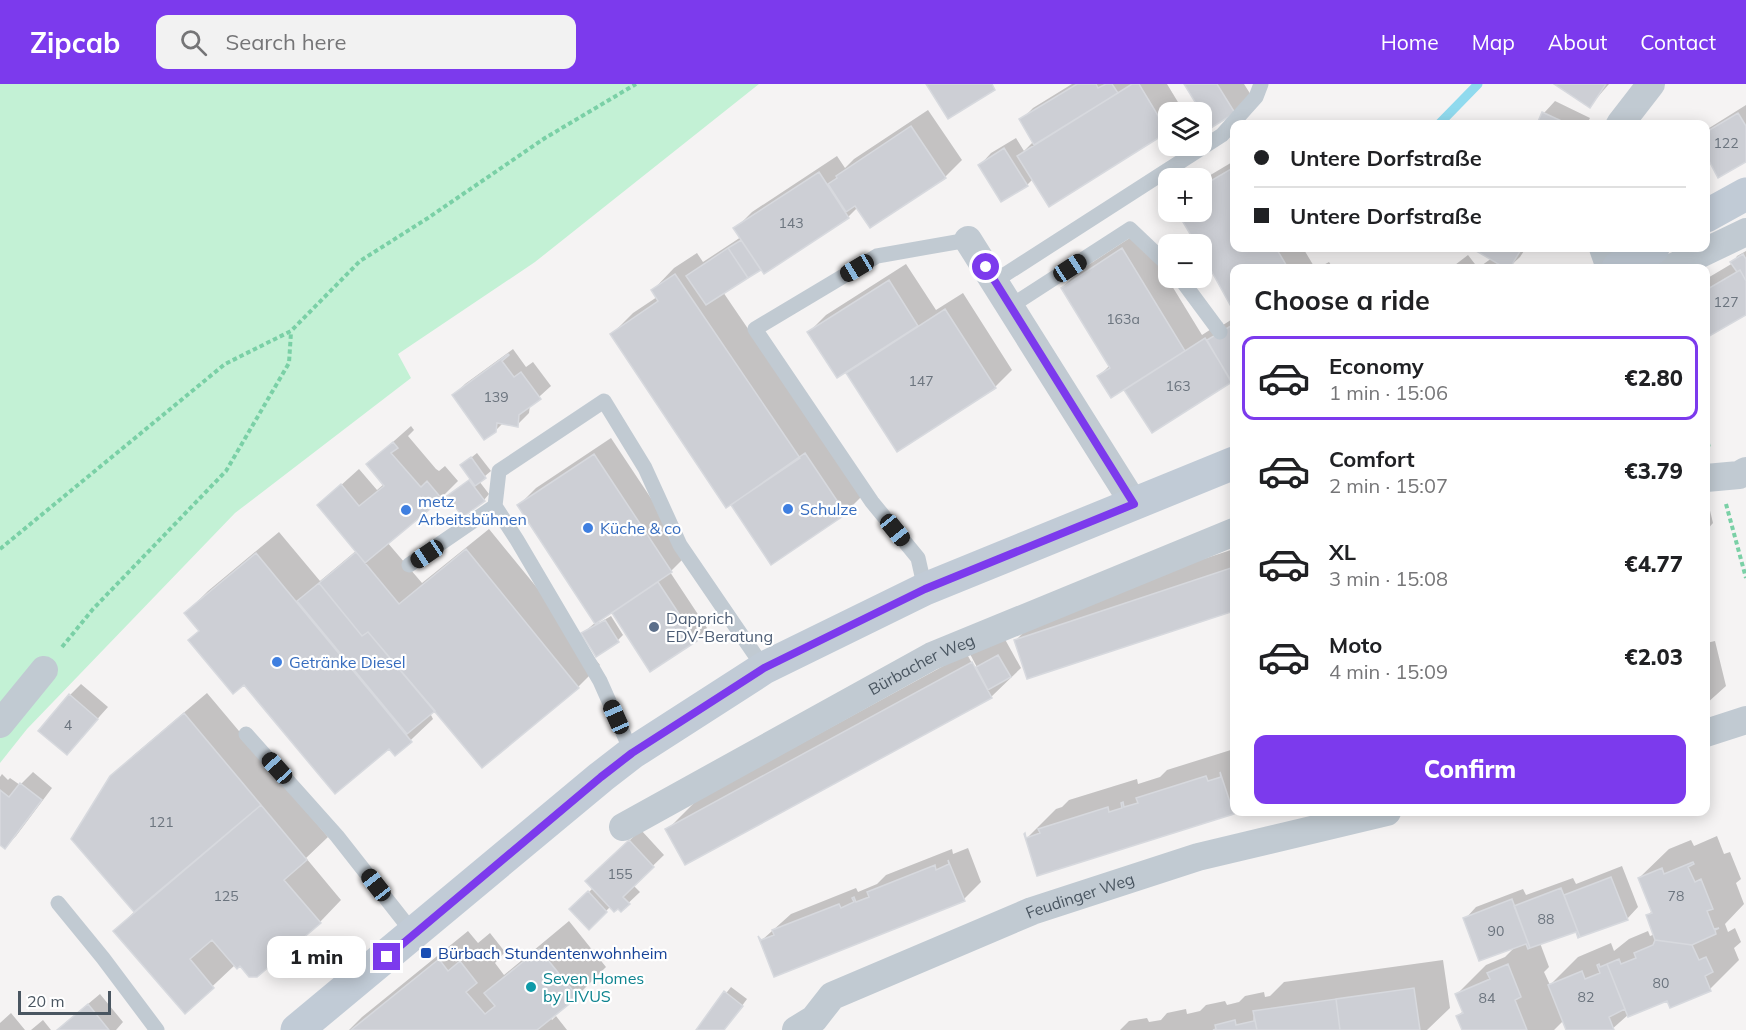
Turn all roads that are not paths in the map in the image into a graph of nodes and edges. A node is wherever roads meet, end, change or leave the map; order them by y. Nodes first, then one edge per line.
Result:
1 (1261, 84) edge
2 (1652, 84) edge
3 (1235, 120) edge
4 (1623, 120) edge
5 (1230, 126) edge
6 (1746, 194) edge
7 (1710, 214) edge
8 (1746, 232) edge
9 (968, 240) joint
10 (1710, 249) edge
11 (1646, 252) edge
12 (1704, 252) edge
13 (1158, 256) edge
14 (1625, 264) edge
15 (1679, 264) edge
16 (995, 281) junction
17 (1188, 288) edge
18 (1011, 306) junction
19 (1221, 332) dead end
20 (1230, 466) edge
21 (1746, 471) edge
22 (1710, 478) edge
23 (1134, 504) junction
24 (495, 507) junction
25 (1230, 534) edge
26 (410, 565) dead end
27 (925, 589) junction
28 (764, 668) junction
29 (44, 670) road end
30 (1746, 720) edge
31 (0, 724) edge
32 (1710, 732) edge
33 (246, 734) dead end
34 (632, 753) junction
35 (1370, 816) edge
36 (623, 827) dead end
37 (58, 903) dead end
38 (414, 934) junction
39 (157, 1030) edge
40 (297, 1030) edge
41 (796, 1030) edge

1 - 3 lane
2 - 4 street
5 - 16 lane
6 - 7 street
8 - 10 street
9 - 16 street
9 - 27 lane
11 - 14 street
12 - 15 street
13 - 18 lane
16 - 18 street
17 - 19 lane
18 - 23 street
20 - 23 street
21 - 22 street
23 - 27 street
24 - 26 lane
24 - 28 lane
24 - 34 lane
25 - 36 street, Bürbacher Weg
27 - 28 street
28 - 34 street
29 - 31 street
30 - 32 street
33 - 38 lane
34 - 38 street
35 - 41 street, Feudinger Weg
37 - 39 lane
38 - 40 street

